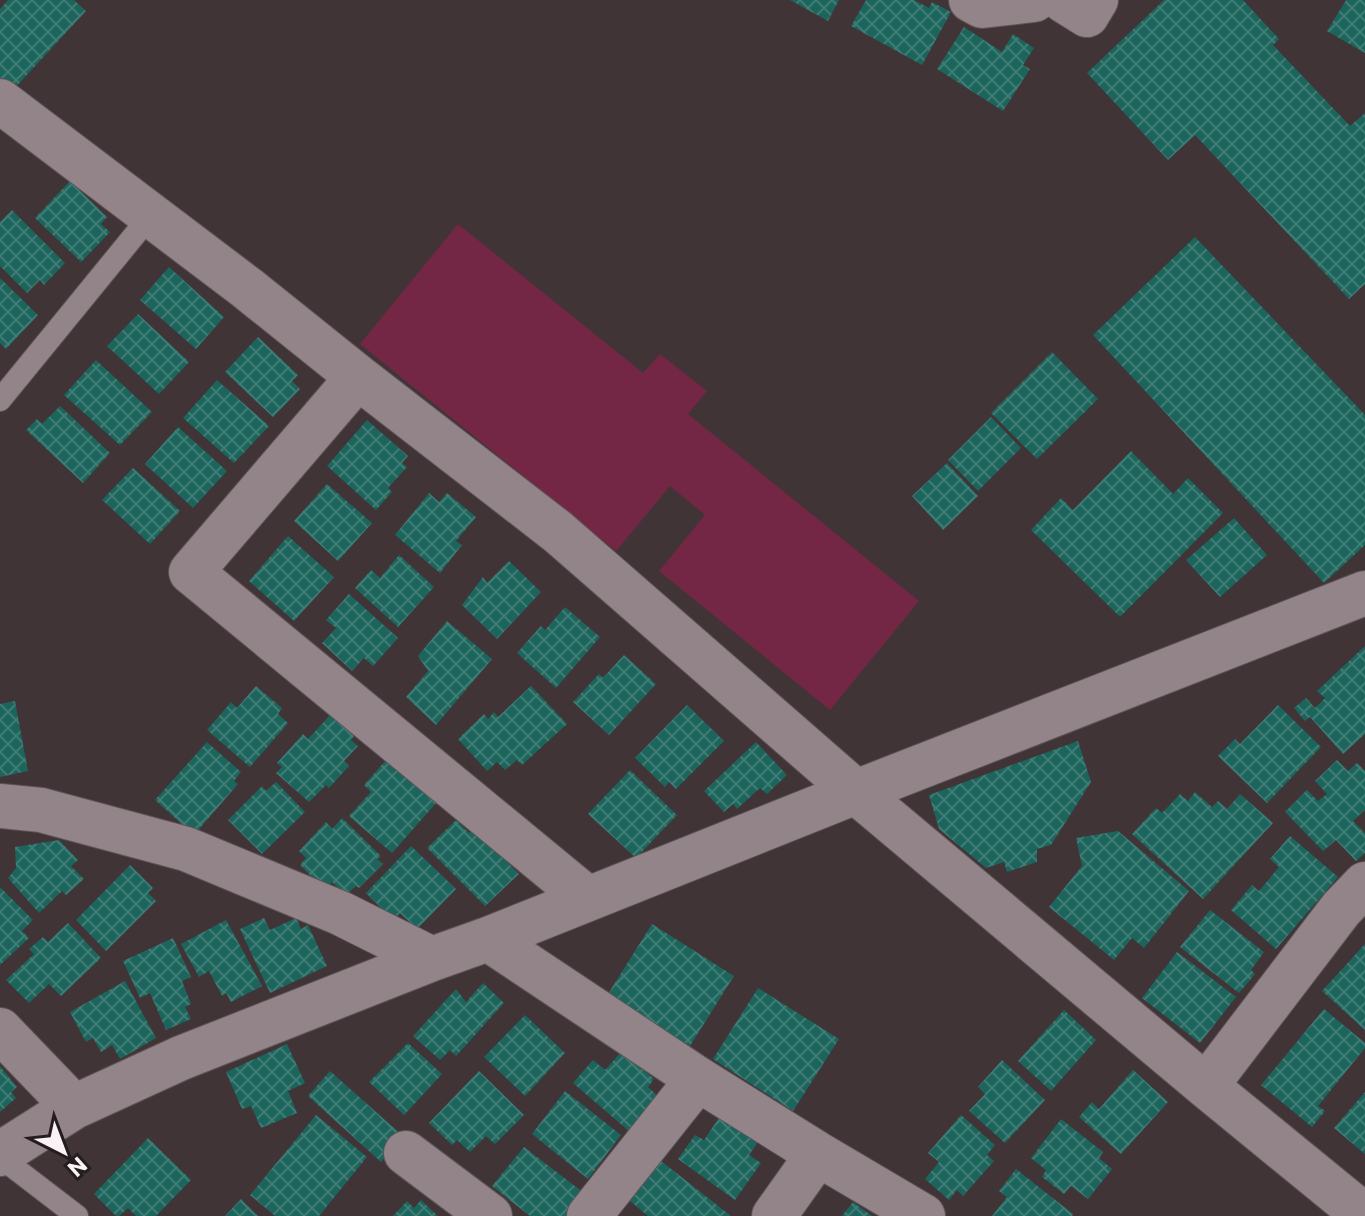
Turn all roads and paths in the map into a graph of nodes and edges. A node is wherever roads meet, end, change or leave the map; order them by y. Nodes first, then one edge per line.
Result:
1 (971, 0) edge
2 (1034, 0) edge
3 (1063, 0) edge
4 (1096, 0) edge
5 (0, 101) edge
6 (151, 215) junction
7 (358, 377) junction
8 (0, 400) edge
9 (1363, 598) edge
10 (856, 792) junction
11 (0, 806) edge
12 (1365, 884) edge
13 (588, 899) junction
14 (488, 939) junction
15 (432, 959) junction
16 (0, 1030) edge
17 (698, 1079) junction
18 (1206, 1086) junction
19 (74, 1107) junction
20 (406, 1153) dead end
21 (818, 1154) junction
22 (0, 1156) edge
23 (77, 1216) edge
24 (490, 1216) edge
25 (589, 1216) edge
26 (774, 1216) edge
27 (923, 1216) edge
28 (1365, 1216) edge

1 - 2 street
3 - 4 street
5 - 6 street
6 - 7 street
6 - 8 lane
7 - 10 street
7 - 13 street
9 - 10 street
10 - 13 street
10 - 18 street
11 - 15 street
12 - 18 street
13 - 14 street
14 - 15 street
14 - 17 street
15 - 19 street
16 - 19 street
17 - 21 street
17 - 25 street
18 - 28 street
19 - 22 street
20 - 24 street
21 - 26 street
21 - 27 street
22 - 23 lane

